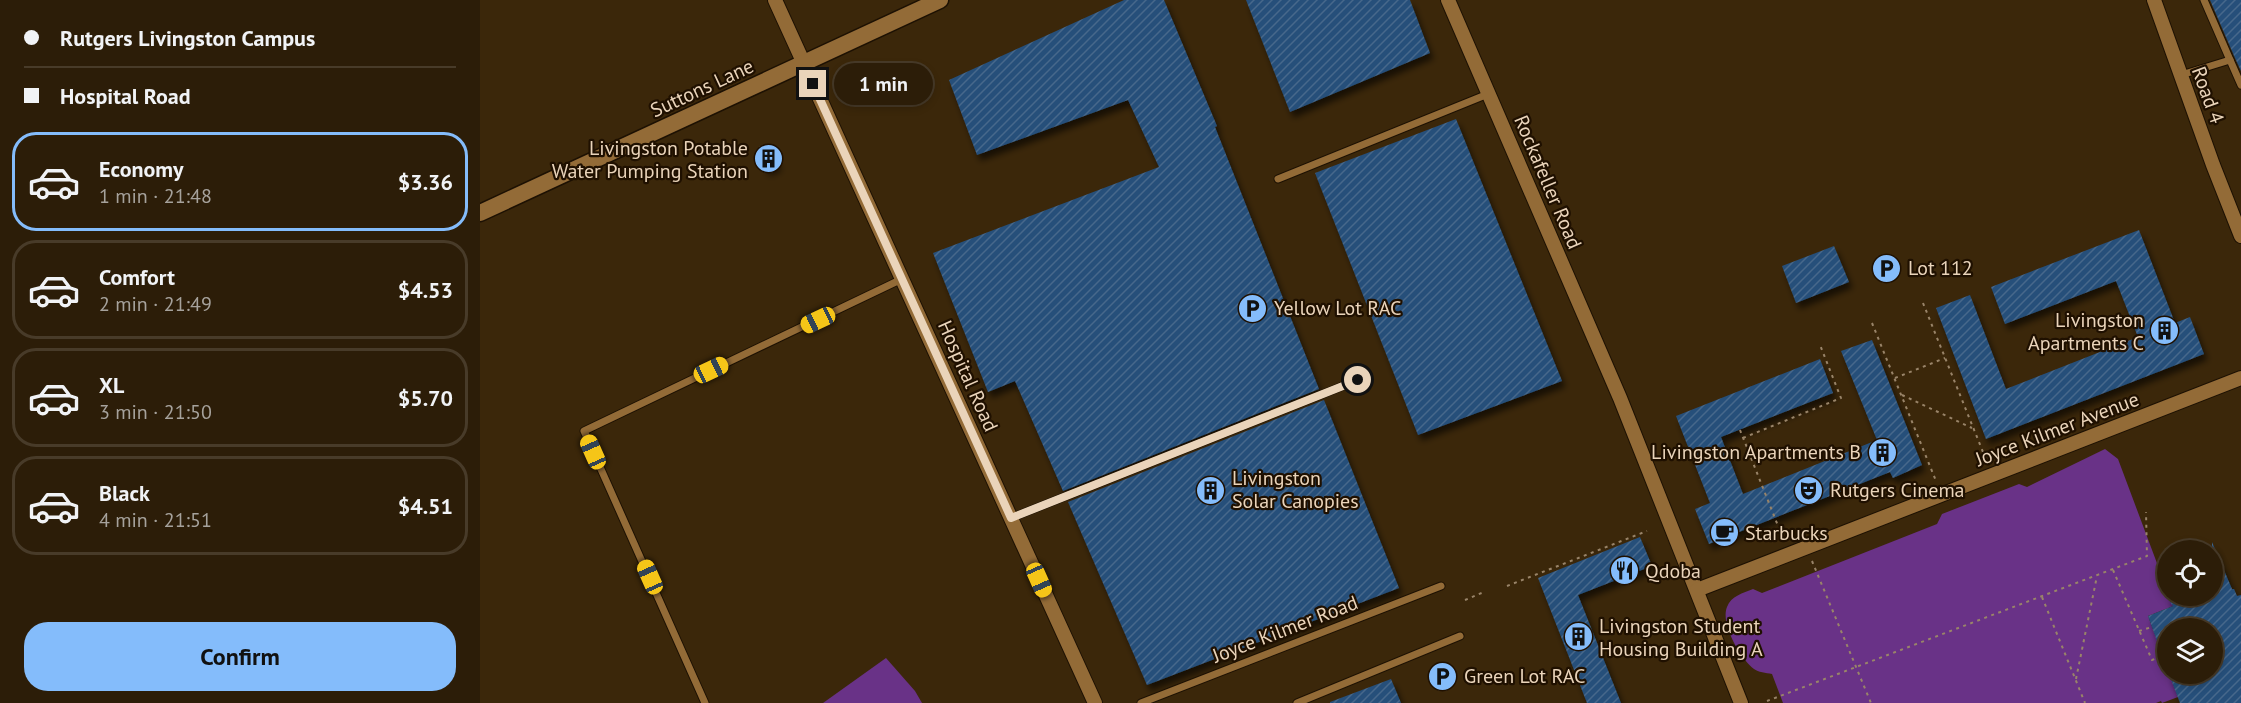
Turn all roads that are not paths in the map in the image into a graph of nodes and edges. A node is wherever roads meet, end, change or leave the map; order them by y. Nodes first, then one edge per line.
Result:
1 (775, 0) edge
2 (940, 0) edge
3 (1448, 0) edge
4 (2154, 0) edge
5 (2204, 0) edge
6 (2230, 60) junction
7 (804, 64) junction
8 (2181, 75) junction
9 (2241, 85) edge
10 (1488, 94) junction
11 (1278, 178) dead end
12 (480, 213) edge
13 (2241, 236) edge
14 (903, 279) junction
15 (2241, 378) edge
16 (1358, 380) dead end
17 (1011, 518) junction
18 (1440, 586) dead end
19 (1697, 591) junction
20 (1460, 636) dead end
21 (705, 703) edge
22 (1095, 703) edge
23 (1141, 703) edge
24 (1297, 703) edge
25 (1741, 703) edge

1 - 7 street, Hospital Road
2 - 7 street, Suttons Lane
3 - 10 street, Rockafeller Road
4 - 8 street, Road 4
5 - 6 lane
6 - 8 lane
6 - 9 lane
7 - 12 street, Suttons Lane
7 - 14 street, Hospital Road
8 - 13 street, Road 4
10 - 11 lane
10 - 19 street, Rockafeller Road
14 - 17 street, Hospital Road
14 - 21 lane
15 - 19 street, Joyce Kilmer Avenue
16 - 17 lane
17 - 22 street, Hospital Road
18 - 23 lane, Joyce Kilmer Road
19 - 25 street
20 - 24 lane

